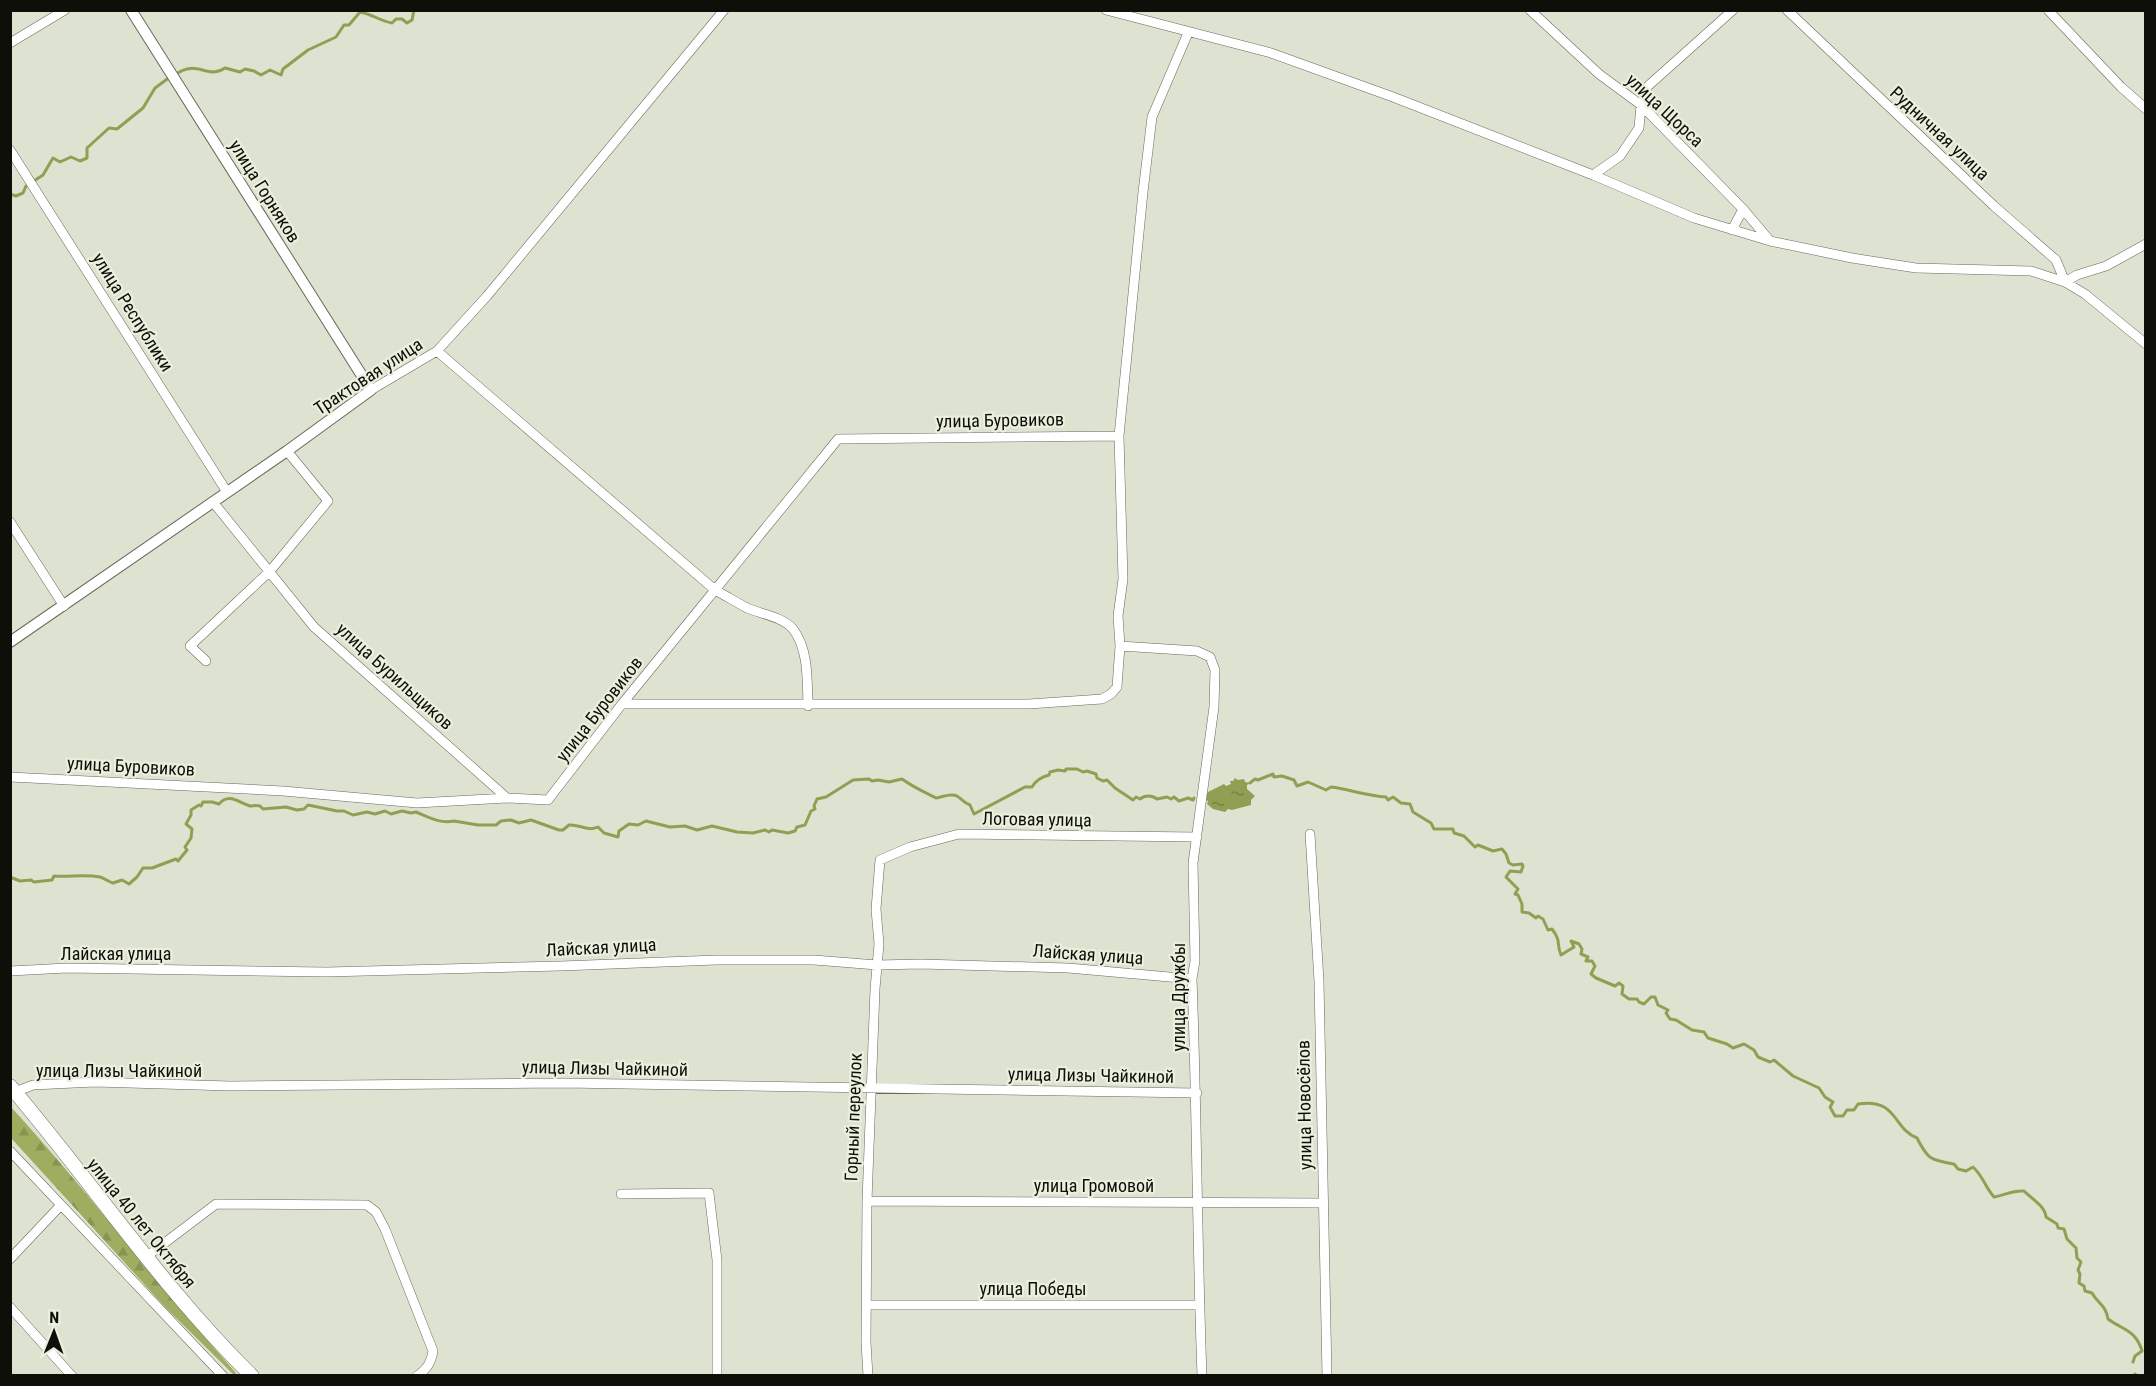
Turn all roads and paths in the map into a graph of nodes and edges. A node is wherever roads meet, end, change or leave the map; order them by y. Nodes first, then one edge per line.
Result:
1 (65, 10) edge
2 (131, 10) edge
3 (724, 10) edge
4 (1106, 10) edge
5 (1530, 10) edge
6 (1733, 10) edge
7 (1787, 10) edge
8 (2048, 10) edge
9 (1188, 33) junction
10 (10, 43) edge
11 (1641, 105) junction
12 (2145, 109) edge
13 (10, 150) edge
14 (1593, 175) junction
15 (1743, 209) junction
16 (1732, 230) junction
17 (1770, 241) junction
18 (2145, 244) edge
19 (2064, 282) junction
20 (2145, 344) edge
21 (437, 351) junction
22 (371, 390) junction
23 (1119, 436) junction
24 (287, 451) junction
25 (227, 492) junction
26 (213, 502) junction
27 (10, 522) edge
28 (270, 571) junction
29 (715, 590) junction
30 (64, 606) junction
31 (10, 642) edge
32 (1120, 646) junction
33 (206, 661) dead end
34 (622, 704) junction
35 (808, 706) junction
36 (10, 777) edge
37 (507, 798) junction
38 (1310, 834) dead end
39 (1197, 837) junction
40 (880, 860) joint
41 (877, 965) junction
42 (10, 971) edge
43 (1192, 979) junction
44 (871, 1088) junction
45 (13, 1089) edge
46 (1197, 1093) junction
47 (10, 1151) edge
48 (621, 1194) dead end
49 (867, 1201) junction
50 (1197, 1201) junction
51 (1322, 1203) junction
52 (61, 1205) junction
53 (146, 1257) junction
54 (10, 1259) edge
55 (867, 1305) junction
56 (1199, 1305) junction
57 (11, 1308) edge
58 (421, 1373) edge
59 (72, 1376) edge
60 (223, 1376) edge
61 (252, 1376) edge
62 (717, 1376) edge
63 (868, 1376) edge
64 (1202, 1376) edge
65 (1327, 1376) edge

1 - 10 street
2 - 22 street, улица Горняков
3 - 21 street, Трактовая улица
4 - 9 street
5 - 11 street, улица Щорса
6 - 11 street
7 - 19 street, Рудничная улица
8 - 12 street
9 - 14 street
9 - 23 street
11 - 14 street
11 - 15 street, улица Щорса
13 - 25 street, улица Республики
14 - 16 street
15 - 16 street
15 - 17 street, улица Щорса
16 - 17 street
17 - 19 street
18 - 19 street
19 - 20 street
21 - 22 street, Трактовая улица
21 - 29 street
22 - 24 street, Трактовая улица
23 - 29 street, улица Буровиков
23 - 32 street
24 - 25 street, Трактовая улица
24 - 28 street
25 - 26 street, Трактовая улица
26 - 28 street, улица Бурильщиков
26 - 30 street, Трактовая улица
27 - 30 street
28 - 33 street
28 - 37 street, улица Бурильщиков
29 - 34 street, улица Буровиков
29 - 35 street
30 - 31 street, Трактовая улица
32 - 35 street
32 - 39 street, улица Дружбы
34 - 35 street
34 - 37 street, улица Буровиков
36 - 37 street, улица Буровиков
38 - 51 street, улица Новосёлов
39 - 40 street, Логовая улица
39 - 43 street, улица Дружбы
40 - 41 street, Горный переулок
41 - 42 street, Лайская улица
41 - 43 street, Лайская улица
41 - 44 street, Горный переулок
43 - 46 street, улица Дружбы
44 - 45 street, улица Лизы Чайкиной
44 - 46 street, улица Лизы Чайкиной
44 - 49 street, Горный переулок
45 - 53 main road, улица 40 лет Октября
46 - 50 street, улица Дружбы
47 - 52 street
48 - 62 street
49 - 50 street, улица Громовой
49 - 55 street, Горный переулок
50 - 51 street, улица Громовой
50 - 56 street, улица Дружбы
51 - 65 street, улица Новосёлов
52 - 54 street
52 - 60 street
53 - 58 street
53 - 61 main road, улица 40 лет Октября
55 - 56 street, улица Победы
55 - 63 street, Горный переулок
56 - 64 street, улица Дружбы
57 - 59 street

